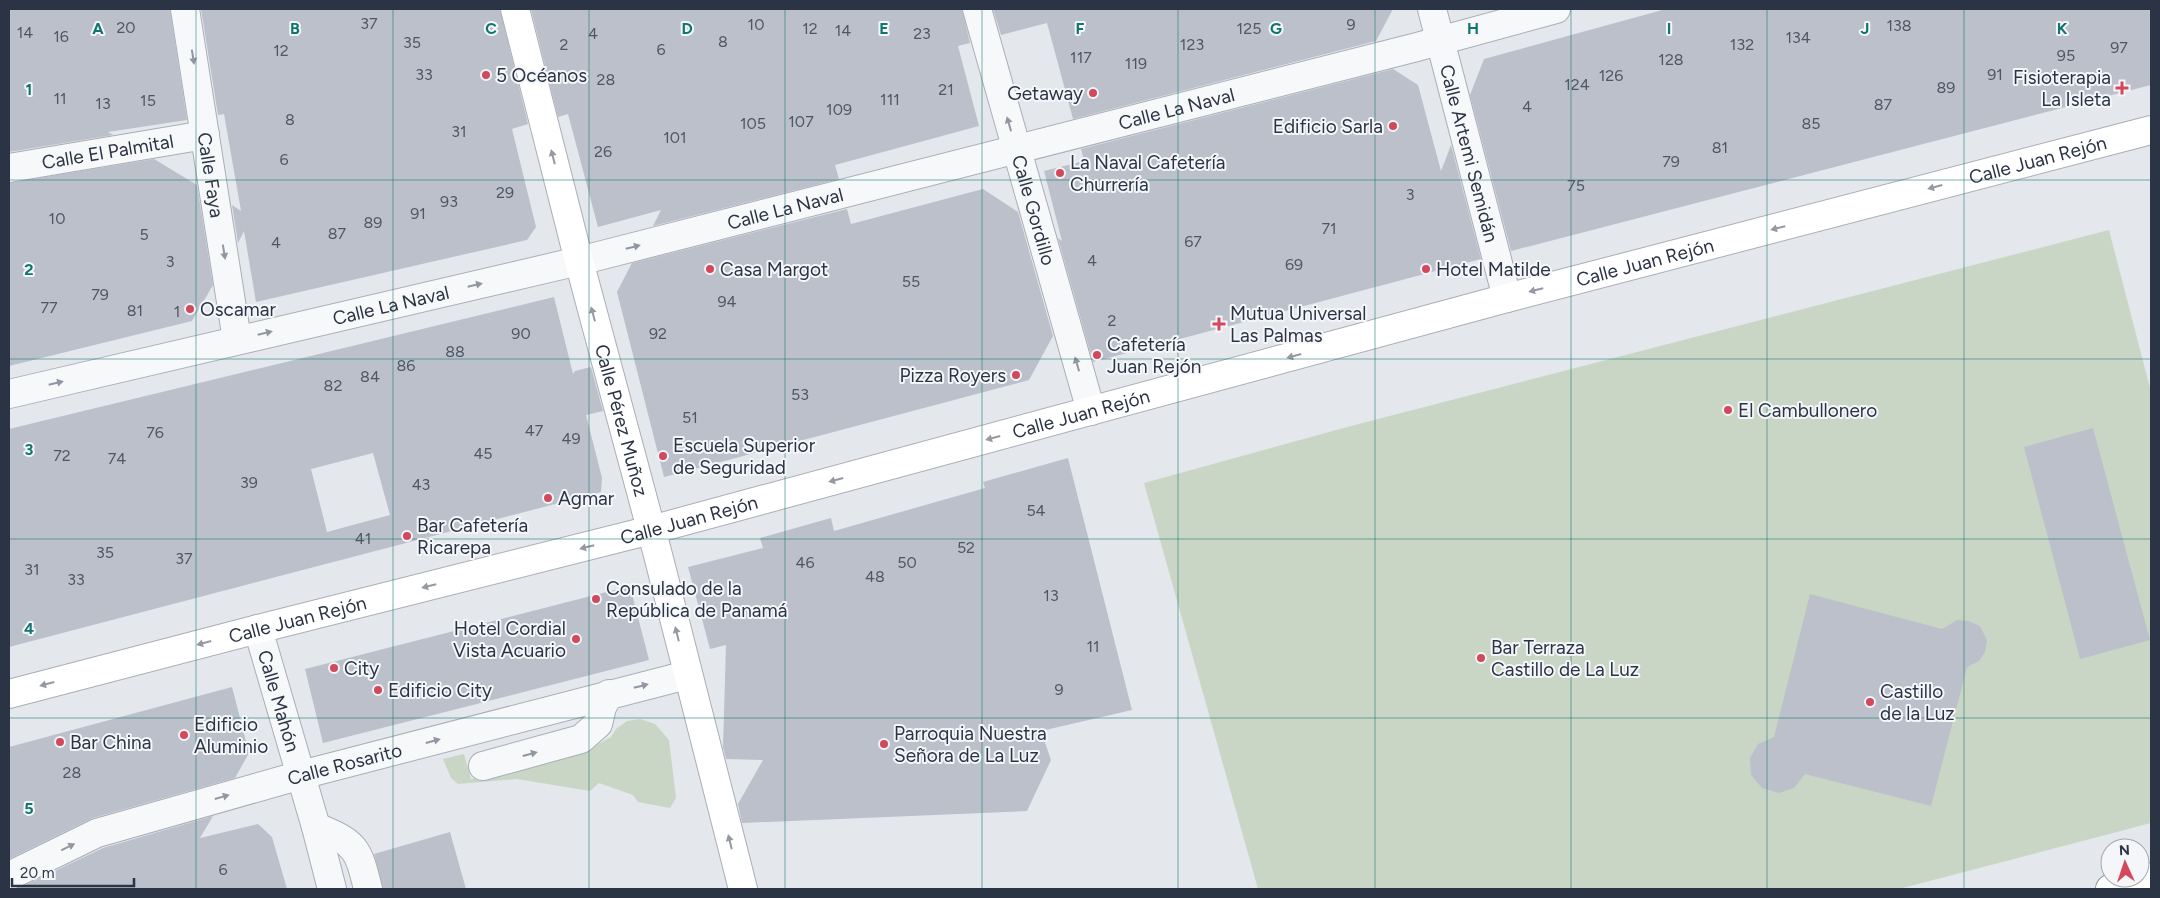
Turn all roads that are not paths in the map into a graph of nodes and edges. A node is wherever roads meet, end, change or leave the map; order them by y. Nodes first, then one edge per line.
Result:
1 (185, 9) edge
2 (515, 9) edge
3 (977, 9) edge
4 (1432, 9) edge
5 (1556, 9) edge
6 (1441, 40) junction
7 (2151, 130) edge
8 (206, 135) junction
9 (1016, 150) junction
10 (9, 168) edge
11 (579, 261) junction
12 (1506, 298) junction
13 (237, 340) junction
14 (9, 394) edge
15 (1091, 411) junction
16 (651, 530) junction
17 (258, 628) junction
18 (688, 675) junction
19 (9, 694) edge
20 (609, 694) junction
21 (483, 766) dead end
22 (301, 775) junction
23 (316, 827) junction
24 (9, 876) edge
25 (2151, 877) edge
26 (332, 889) edge
27 (368, 889) edge
28 (742, 889) edge
29 (2110, 889) edge

1 -> 8 street, Calle Faya
11 -> 2 main road, Calle Pérez Muñoz
9 -> 3 street, Calle Gordillo
4 - 6 street, Calle Artemi Semidán
5 - 6 street, Calle La Naval
6 - 9 street, Calle La Naval
6 - 12 street, Calle Artemi Semidán
7 -> 12 main road, Calle Juan Rejón
8 - 10 street, Calle El Palmital
8 -> 13 street, Calle Faya
11 -> 9 street, Calle La Naval
15 -> 9 street, Calle Gordillo
13 -> 11 street, Calle La Naval
16 -> 11 main road, Calle Pérez Muñoz
12 -> 15 main road, Calle Juan Rejón
14 -> 13 street, Calle La Naval
15 -> 16 main road, Calle Juan Rejón
16 -> 17 main road, Calle Juan Rejón
18 -> 16 main road, Calle Pérez Muñoz
17 -> 19 main road, Calle Juan Rejón
17 - 22 street, Calle Mahón
20 -> 18 street, Calle Rosarito
28 -> 18 main road, Calle Pérez Muñoz
21 -> 20 street
22 -> 20 street, Calle Rosarito
22 - 23 street, Calle Mahón
24 -> 22 street, Calle Rosarito
23 - 26 street, Calle Mahón
23 - 27 street
25 - 29 main road

